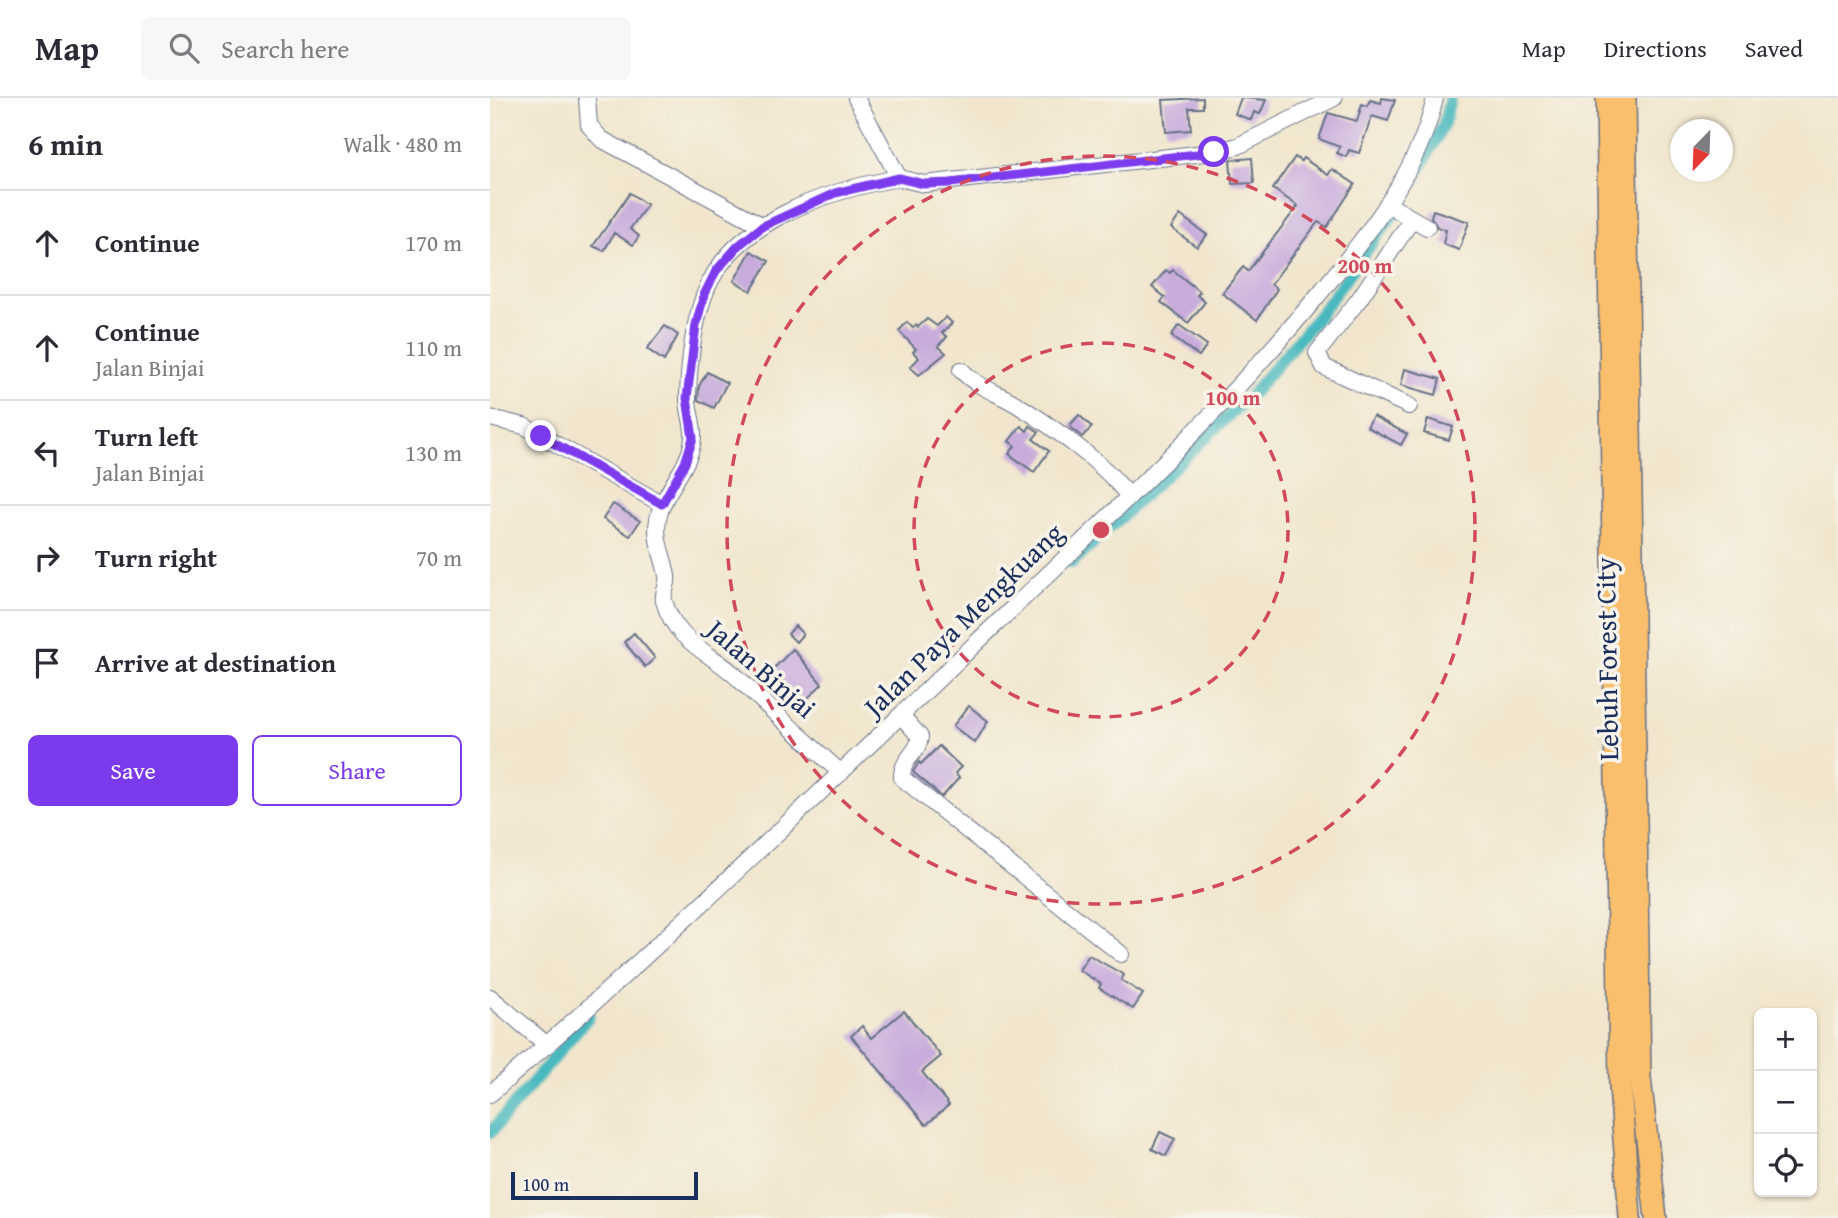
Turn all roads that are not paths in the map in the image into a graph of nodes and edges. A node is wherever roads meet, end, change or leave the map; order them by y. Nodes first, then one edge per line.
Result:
1 (587, 98) edge
2 (856, 98) edge
3 (1435, 98) edge
4 (1607, 98) edge
5 (1625, 98) edge
6 (1325, 99) edge
7 (899, 178) junction
8 (1387, 204) junction
9 (1412, 219) junction
10 (763, 226) junction
11 (1427, 227) dead end
12 (961, 370) dead end
13 (1409, 405) dead end
14 (490, 418) edge
15 (1129, 496) junction
16 (662, 504) junction
17 (901, 715) junction
18 (841, 773) junction
19 (1121, 954) dead end
20 (490, 997) edge
21 (547, 1045) junction
22 (490, 1094) edge
23 (1630, 1218) edge
24 (1656, 1218) edge

1 - 10 street
2 - 7 street
3 - 8 street, Jalan Paya Mengkuang
4 - 23 main road, Lebuh Forest City
5 - 24 main road, Lebuh Forest City
6 - 7 street
7 - 10 street, Jalan Binjai
8 - 9 street
8 - 15 street, Jalan Paya Mengkuang
9 - 11 street
9 - 13 street
10 - 16 street, Jalan Binjai
12 - 15 street
14 - 16 street
15 - 17 street, Jalan Paya Mengkuang
16 - 18 street, Jalan Binjai
17 - 18 street, Jalan Paya Mengkuang
17 - 19 street
18 - 21 street, Jalan Paya Mengkuang
20 - 21 street
21 - 22 street, Jalan Paya Mengkuang

